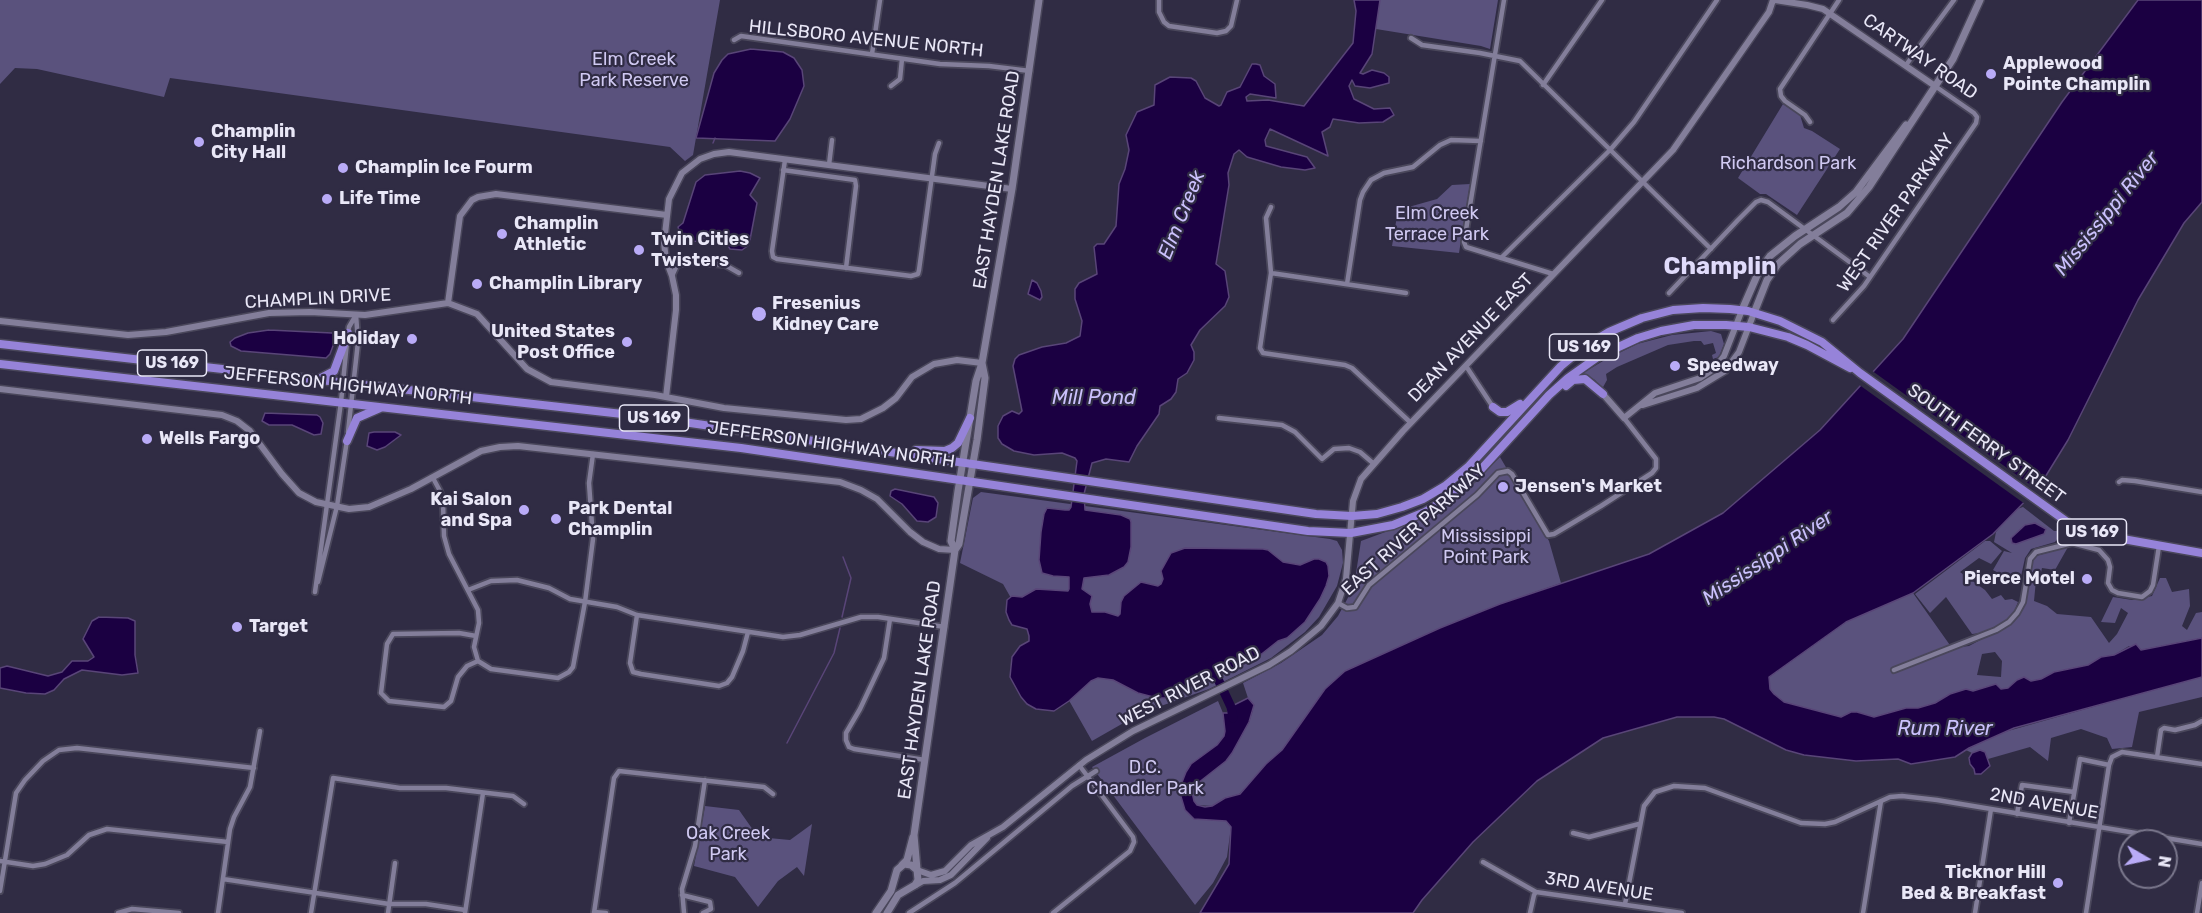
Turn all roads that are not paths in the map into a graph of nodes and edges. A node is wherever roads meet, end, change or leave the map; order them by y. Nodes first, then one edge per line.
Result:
1 (880, 0) edge
2 (1039, 0) edge
3 (1160, 0) edge
4 (1237, 0) edge
5 (1504, 0) edge
6 (1602, 0) edge
7 (1717, 0) edge
8 (1774, 0) edge
9 (1839, 0) edge
10 (1954, 0) edge
11 (1980, 0) edge
12 (1830, 15) junction
13 (1411, 38) dead end
14 (735, 40) dead end
15 (872, 54) junction
16 (1495, 55) junction
17 (903, 59) junction
18 (1906, 65) junction
19 (1030, 71) junction
20 (1543, 85) junction
21 (891, 86) dead end
22 (1935, 86) junction
23 (1977, 119) joint
24 (1810, 122) dead end
25 (832, 140) dead end
26 (1481, 141) junction
27 (939, 144) dead end
28 (1610, 150) junction
29 (785, 160) junction
30 (829, 165) junction
31 (783, 170) junction
32 (1367, 171) dead end
33 (932, 178) junction
34 (1374, 178) junction
35 (1644, 182) junction
36 (1012, 189) junction
37 (1271, 207) dead end
38 (667, 215) junction
39 (1804, 229) junction
40 (1814, 236) junction
41 (1711, 249) junction
42 (1501, 258) junction
43 (846, 268) junction
44 (739, 273) dead end
45 (1271, 273) junction
46 (1553, 274) junction
47 (672, 276) junction
48 (1870, 277) junction
49 (1347, 284) junction
50 (1406, 293) dead end
51 (1669, 293) dead end
52 (448, 303) junction
53 (1742, 310) junction
54 (1754, 313) junction
55 (356, 315) junction
56 (1833, 320) dead end
57 (0, 321) edge
58 (1735, 326) junction
59 (1749, 327) junction
60 (348, 333) junction
61 (0, 344) edge
62 (982, 363) junction
63 (0, 364) edge
64 (1466, 366) junction
65 (1562, 366) junction
66 (1860, 374) junction
67 (316, 380) junction
68 (343, 383) junction
69 (354, 384) junction
70 (0, 389) edge
71 (1604, 394) joint
72 (666, 397) junction
73 (341, 402) junction
74 (352, 403) junction
75 (385, 406) junction
76 (1493, 407) joint
77 (1638, 407) junction
78 (970, 418) junction
79 (1219, 418) dead end
80 (1624, 418) junction
81 (1525, 421) junction
82 (1411, 423) junction
83 (346, 441) junction
84 (873, 448) junction
85 (593, 454) junction
86 (1374, 464) junction
87 (966, 472) junction
88 (433, 478) junction
89 (2119, 482) dead end
90 (2202, 492) edge
91 (327, 504) junction
92 (337, 506) junction
93 (1352, 516) junction
94 (1351, 533) junction
95 (2159, 546) junction
96 (955, 550) junction
97 (2202, 554) edge
98 (468, 590) junction
99 (585, 602) junction
100 (1338, 603) junction
101 (637, 615) junction
102 (890, 619) junction
103 (945, 627) junction
104 (748, 632) junction
105 (476, 636) junction
106 (478, 661) junction
107 (1894, 670) dead end
108 (2202, 721) edge
109 (260, 731) dead end
110 (2157, 757) junction
111 (925, 760) junction
112 (2202, 764) edge
113 (1079, 765) junction
114 (2109, 765) junction
115 (254, 768) junction
116 (1096, 771) dead end
117 (1086, 776) junction
118 (705, 780) junction
119 (2074, 792) junction
120 (483, 793) junction
121 (773, 794) dead end
122 (1881, 801) junction
123 (524, 804) dead end
124 (1991, 809) junction
125 (2017, 814) junction
126 (2069, 823) junction
127 (1639, 824) junction
128 (2099, 827) junction
129 (1573, 833) dead end
130 (991, 834) junction
131 (914, 835) junction
132 (228, 842) junction
133 (2202, 844) edge
134 (2, 862) edge
135 (1483, 862) dead end
136 (395, 863) dead end
137 (901, 866) junction
138 (917, 869) junction
139 (895, 877) junction
140 (223, 879) junction
141 (2202, 883) edge
142 (911, 886) junction
143 (0, 891) edge
144 (314, 892) junction
145 (1536, 892) junction
146 (682, 895) junction
147 (389, 904) junction
148 (1625, 904) junction
149 (465, 912) edge
150 (594, 912) edge
151 (118, 913) edge
152 (179, 913) edge
153 (218, 913) edge
154 (311, 913) edge
155 (388, 913) edge
156 (606, 913) edge
157 (684, 913) edge
158 (703, 913) edge
159 (876, 913) edge
160 (887, 913) edge
161 (909, 913) edge
162 (1053, 913) edge
163 (1530, 913) edge
164 (1682, 913) edge
165 (1863, 913) edge
166 (1975, 913) edge
167 (2086, 913) edge
168 (2197, 913) edge

1 - 15 street
2 - 19 main road, EAST HAYDEN LAKE ROAD
3 - 4 street
5 - 16 street
6 - 20 street
7 - 28 street
8 - 12 street, CARTWAY ROAD
8 - 35 street, DEAN AVENUE EAST
9 - 12 street
10 - 18 street
11 - 22 main road
12 - 18 street, CARTWAY ROAD
12 - 24 street
13 - 16 street
14 - 15 street, HILLSBORO AVENUE NORTH
15 - 17 street, HILLSBORO AVENUE NORTH
16 - 20 street
16 - 26 street
17 - 19 street, HILLSBORO AVENUE NORTH
17 - 21 street
18 - 22 street, CARTWAY ROAD
19 - 36 main road, EAST HAYDEN LAKE ROAD
20 - 28 street
22 - 23 street, CARTWAY ROAD
22 - 39 main road
22 - 40 main road
23 - 48 street, WEST RIVER PARKWAY
25 - 30 street
26 - 34 street
26 - 42 street
27 - 33 street
28 - 35 street
28 - 42 street
29 - 30 street
29 - 31 street
29 - 38 street
30 - 33 street
31 - 43 street
31 - 43 street
32 - 34 street
33 - 36 street
33 - 43 street
34 - 49 street
35 - 41 street
35 - 46 street, DEAN AVENUE EAST
36 - 62 main road, EAST HAYDEN LAKE ROAD
37 - 45 street
38 - 47 street
38 - 52 street
39 - 40 street
39 - 41 street
39 - 53 main road
40 - 48 street
40 - 54 main road
41 - 51 street
42 - 46 street
44 - 47 street
45 - 49 street
45 - 82 street
46 - 64 street, DEAN AVENUE EAST
47 - 72 street
48 - 56 street, WEST RIVER PARKWAY
49 - 50 street
52 - 55 street, CHAMPLIN DRIVE
52 - 72 street, CHAMPLIN DRIVE
53 - 54 highway, US 169
53 - 58 street
53 - 65 highway, US 169
54 - 59 street
54 - 66 highway, US 169
55 - 57 street, CHAMPLIN DRIVE
55 - 60 street
55 - 69 street
58 - 59 highway, US 169
58 - 77 street
58 - 81 highway, US 169
59 - 66 highway, US 169
59 - 77 street
60 - 67 highway
60 - 68 street
61 - 67 highway, JEFFERSON HIGHWAY NORTH / US 169
62 - 72 street, CHAMPLIN DRIVE
62 - 78 main road, EAST HAYDEN LAKE ROAD
62 - 87 main road, EAST HAYDEN LAKE ROAD
63 - 73 highway, JEFFERSON HIGHWAY NORTH / US 169
64 - 76 street
64 - 82 street, DEAN AVENUE EAST
65 - 76 highway
65 - 93 highway, US 169
66 - 95 highway, SOUTH FERRY STREET / US 169
67 - 68 highway, JEFFERSON HIGHWAY NORTH / US 169
68 - 69 highway, JEFFERSON HIGHWAY NORTH / US 169
68 - 73 street
69 - 74 street
69 - 84 highway, JEFFERSON HIGHWAY NORTH / US 169
70 - 91 street
71 - 80 street
71 - 81 highway
73 - 74 highway, JEFFERSON HIGHWAY NORTH / US 169
73 - 91 street
74 - 75 highway, JEFFERSON HIGHWAY NORTH / US 169
74 - 83 street
75 - 83 highway
75 - 87 highway, JEFFERSON HIGHWAY NORTH / US 169
77 - 80 street
78 - 84 highway
78 - 87 main road, EAST HAYDEN LAKE ROAD
79 - 86 street
80 - 100 street, EAST RIVER PARKWAY
81 - 94 highway, JEFFERSON HIGHWAY NORTH / US 169
82 - 86 street, DEAN AVENUE EAST
83 - 92 street
84 - 87 highway, JEFFERSON HIGHWAY NORTH / US 169
85 - 88 street
85 - 96 street
85 - 99 street
86 - 93 street, DEAN AVENUE EAST
87 - 93 highway, JEFFERSON HIGHWAY NORTH / US 169
87 - 94 highway, JEFFERSON HIGHWAY NORTH / US 169
87 - 96 main road, EAST HAYDEN LAKE ROAD
88 - 92 street
88 - 98 street
89 - 90 street
91 - 92 street
91 - 92 street
93 - 94 street, DEAN AVENUE EAST
94 - 100 street, WEST RIVER ROAD
95 - 97 highway, SOUTH FERRY STREET / US 169
95 - 107 street
96 - 103 main road, EAST HAYDEN LAKE ROAD
98 - 99 street
98 - 105 street
99 - 101 street
99 - 106 street
100 - 113 street, WEST RIVER ROAD
101 - 104 street
101 - 104 street
102 - 103 street
102 - 104 street
102 - 111 street
103 - 111 main road, EAST HAYDEN LAKE ROAD
105 - 106 street
105 - 106 street
108 - 110 street
109 - 115 street
110 - 112 street
110 - 114 street
111 - 131 main road, EAST HAYDEN LAKE ROAD
113 - 117 street
113 - 130 street, WEST RIVER ROAD
114 - 119 street
114 - 128 street
115 - 132 street
115 - 134 street
116 - 117 street
117 - 161 street
117 - 162 street
118 - 121 street
118 - 146 street
118 - 150 street
119 - 125 street
119 - 126 street
120 - 123 street
120 - 144 street
120 - 149 street
122 - 124 street, 2ND AVENUE
122 - 127 street, 2ND AVENUE
122 - 165 street
124 - 125 street, 2ND AVENUE
124 - 166 street
125 - 126 street, 2ND AVENUE
126 - 128 street, 2ND AVENUE
127 - 129 street
127 - 148 street, 2ND AVENUE
128 - 133 street, 2ND AVENUE
128 - 167 street
130 - 138 street, WEST RIVER ROAD
130 - 142 street, WEST RIVER ROAD
131 - 137 main road, EAST HAYDEN LAKE ROAD
131 - 138 main road, EAST HAYDEN LAKE ROAD
132 - 134 street
132 - 140 street
134 - 143 street
135 - 145 street, 3RD AVENUE
136 - 147 street
137 - 138 main road
137 - 139 main road
138 - 142 main road
139 - 142 main road
139 - 159 main road
140 - 144 street
140 - 153 street
141 - 168 street
142 - 160 main road
144 - 147 street
144 - 154 street
145 - 148 street, 3RD AVENUE
145 - 163 street
146 - 157 street
146 - 158 street
147 - 149 street
147 - 155 street
148 - 164 street, 3RD AVENUE
150 - 156 street
151 - 152 street

